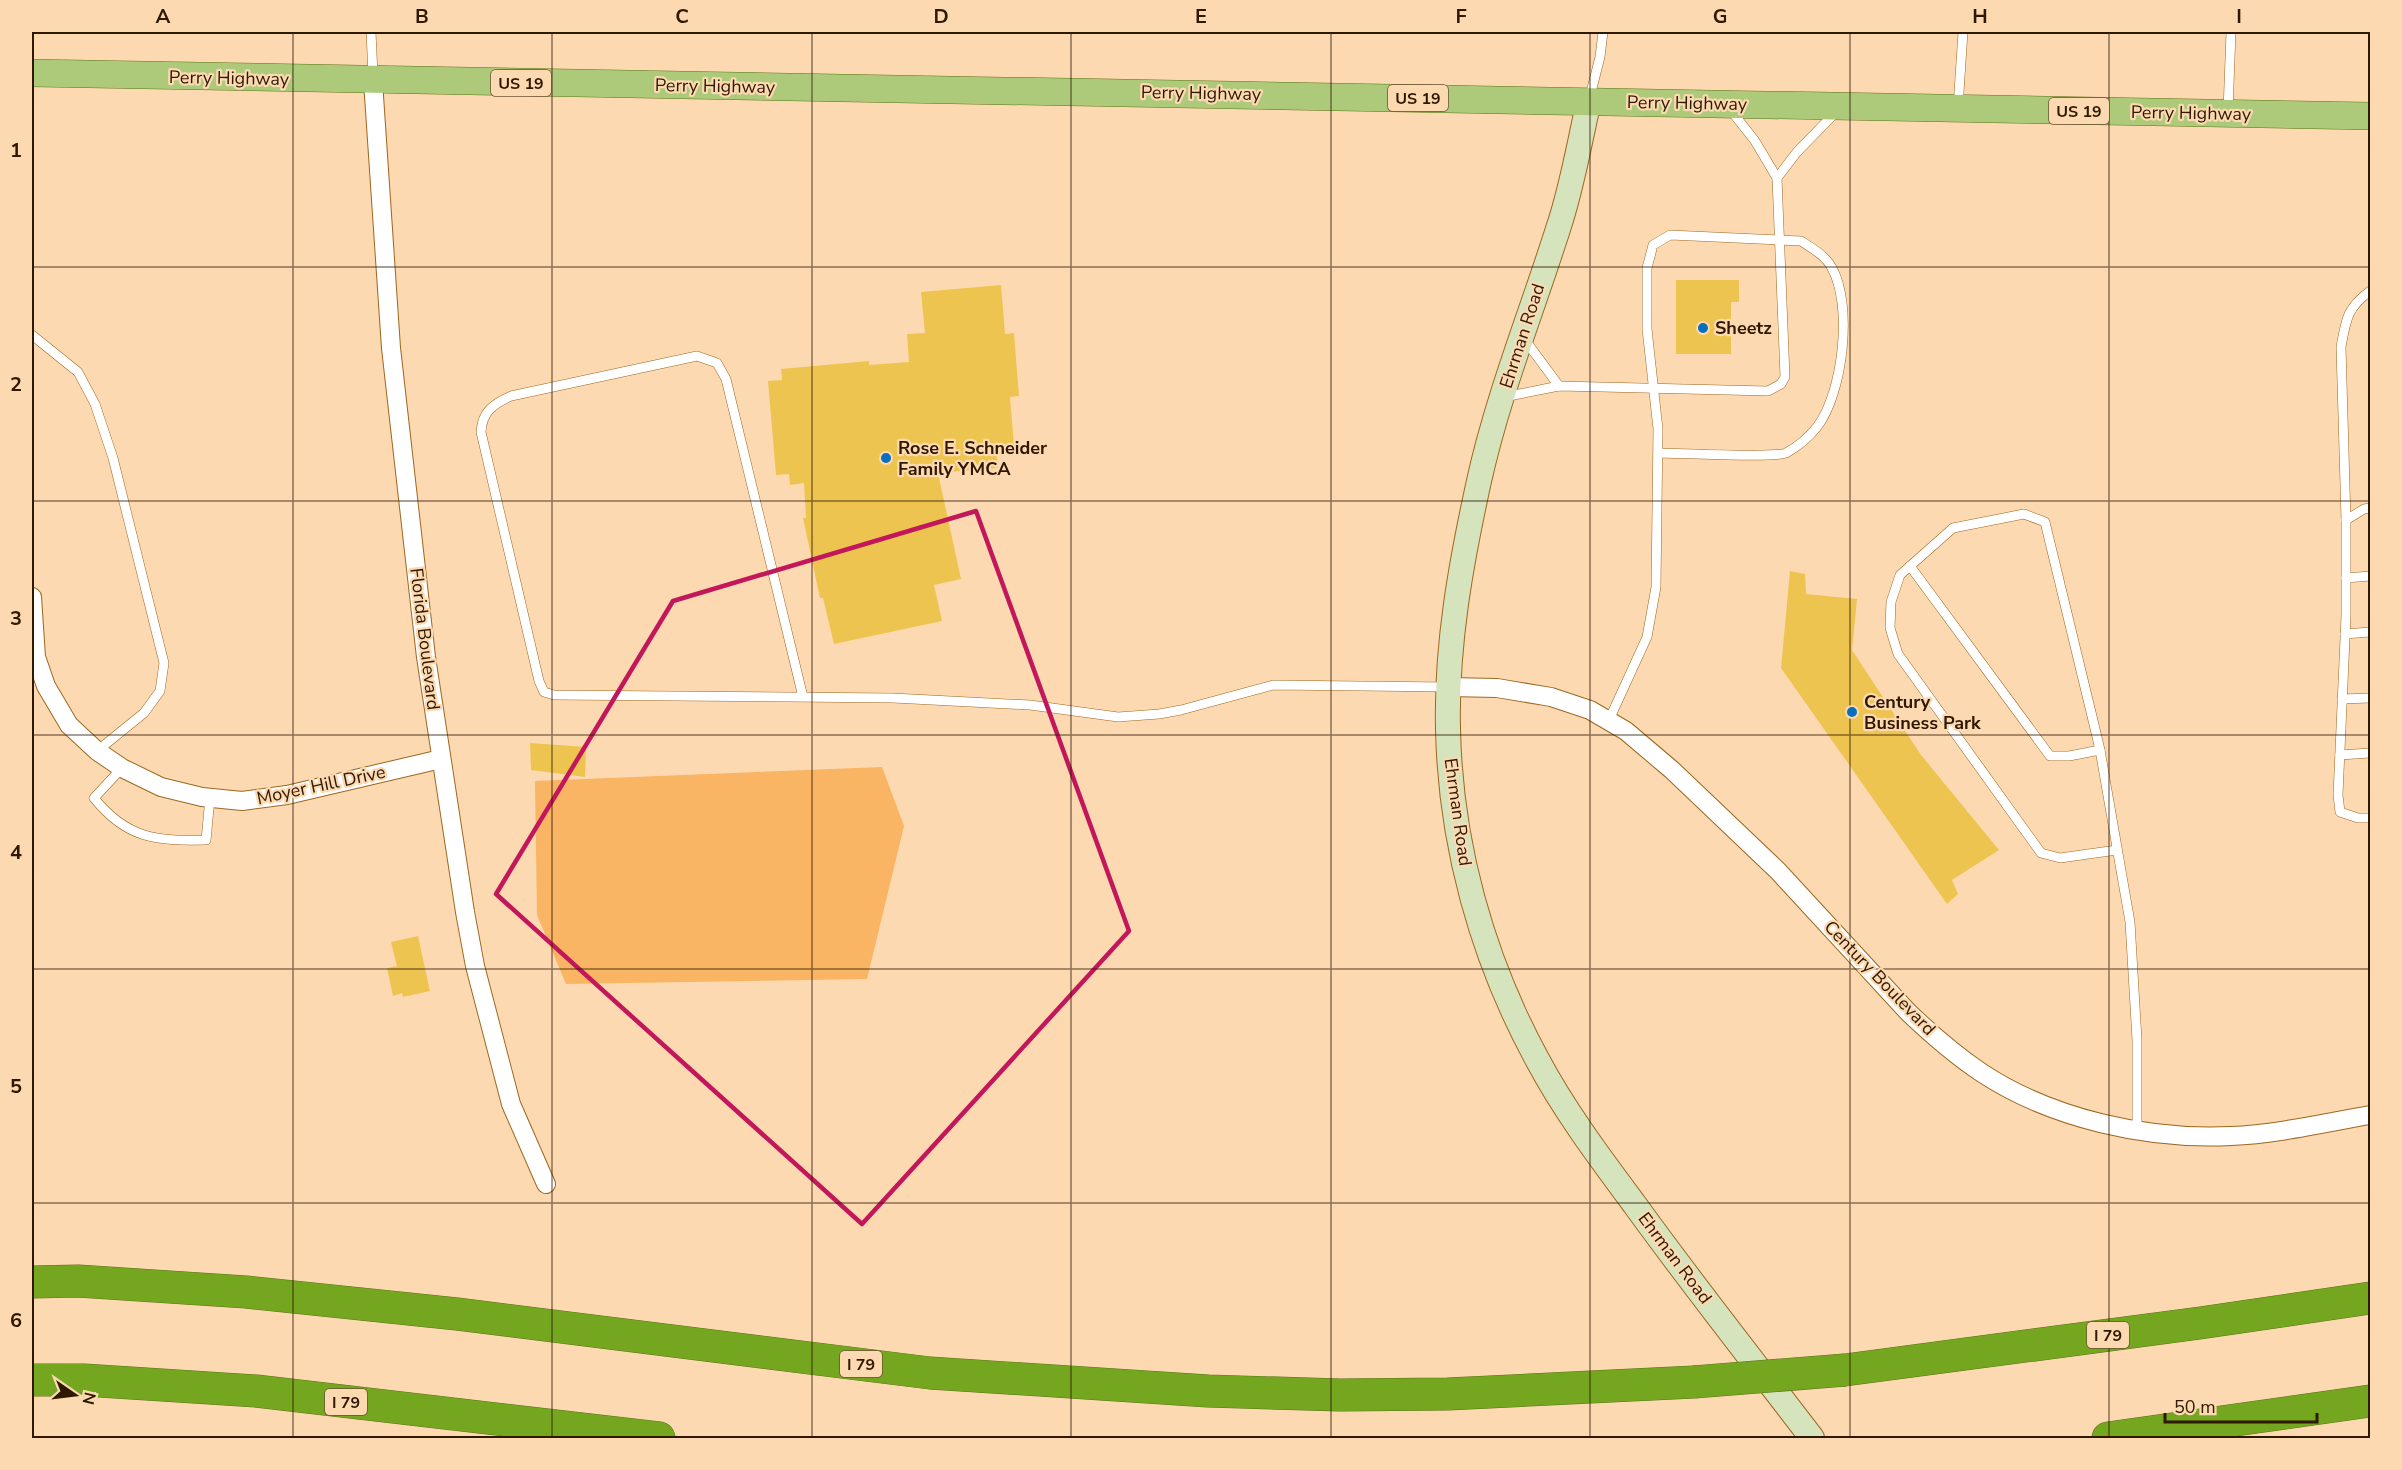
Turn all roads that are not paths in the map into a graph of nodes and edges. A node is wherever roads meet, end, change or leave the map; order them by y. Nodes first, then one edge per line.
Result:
1 (371, 32) edge
2 (1603, 32) edge
3 (1963, 32) edge
4 (2231, 32) edge
5 (32, 73) edge
6 (373, 81) junction
7 (1589, 101) junction
8 (1726, 104) junction
9 (1842, 106) junction
10 (1958, 108) junction
11 (2228, 113) junction
12 (2370, 116) edge
13 (1778, 178) junction
14 (1779, 240) junction
15 (2370, 291) edge
16 (32, 335) edge
17 (1521, 335) junction
18 (1558, 386) junction
19 (1653, 389) junction
20 (1502, 397) junction
21 (1658, 453) junction
22 (2370, 508) edge
23 (2346, 520) junction
24 (1910, 566) junction
25 (2370, 576) edge
26 (2346, 578) junction
27 (32, 597) edge
28 (2370, 632) edge
29 (2345, 634) junction
30 (1448, 687) junction
31 (803, 697) junction
32 (2370, 698) edge
33 (2342, 699) junction
34 (1609, 720) junction
35 (2100, 750) junction
36 (97, 751) junction
37 (2370, 753) edge
38 (2340, 755) junction
39 (441, 759) junction
40 (122, 768) junction
41 (210, 798) junction
42 (2370, 818) edge
43 (2117, 850) junction
44 (2370, 1115) edge
45 (2137, 1130) junction
46 (546, 1184) dead end
47 (32, 1282) edge
48 (2370, 1298) edge
49 (32, 1380) edge
50 (2370, 1401) edge
51 (659, 1438) edge
52 (1812, 1438) edge
53 (2108, 1438) edge

1 - 6 lane
2 - 7 lane
3 - 10 lane
4 - 11 lane
5 - 6 main road, Perry Highway / US 19
6 - 7 main road, Perry Highway / US 19
6 - 39 street, Florida Boulevard
7 - 8 main road, Perry Highway / US 19
7 - 17 street, Ehrman Road
8 - 9 main road, Perry Highway / US 19
8 - 13 lane
9 - 10 main road, Perry Highway / US 19
9 - 13 lane
10 - 11 main road, Perry Highway / US 19
11 - 12 main road, Perry Highway / US 19
13 - 14 lane
14 - 19 lane
14 - 19 lane
14 - 21 lane
15 - 23 lane
16 - 36 lane
17 - 18 lane
17 - 20 street, Ehrman Road
18 - 19 lane
18 - 20 lane
19 - 21 lane
20 - 30 street, Ehrman Road
21 - 34 lane
22 - 23 lane
23 - 26 lane
24 - 35 lane
24 - 35 lane
24 - 43 lane
25 - 26 lane
26 - 29 lane
27 - 36 street, Moyer Hill Drive
28 - 29 lane
29 - 33 lane
30 - 31 lane
30 - 34 street, Century Boulevard
30 - 52 street, Ehrman Road
31 - 31 lane
32 - 33 lane
33 - 38 lane
34 - 45 street, Century Boulevard
35 - 43 lane
36 - 40 street, Moyer Hill Drive
37 - 38 lane
38 - 42 lane
39 - 41 street, Moyer Hill Drive
39 - 46 street, Florida Boulevard
40 - 41 street, Moyer Hill Drive
40 - 41 lane
43 - 45 lane
44 - 45 street, Century Boulevard
47 - 48 highway, I 79, bridge
49 - 51 highway, I 79
50 - 53 highway

